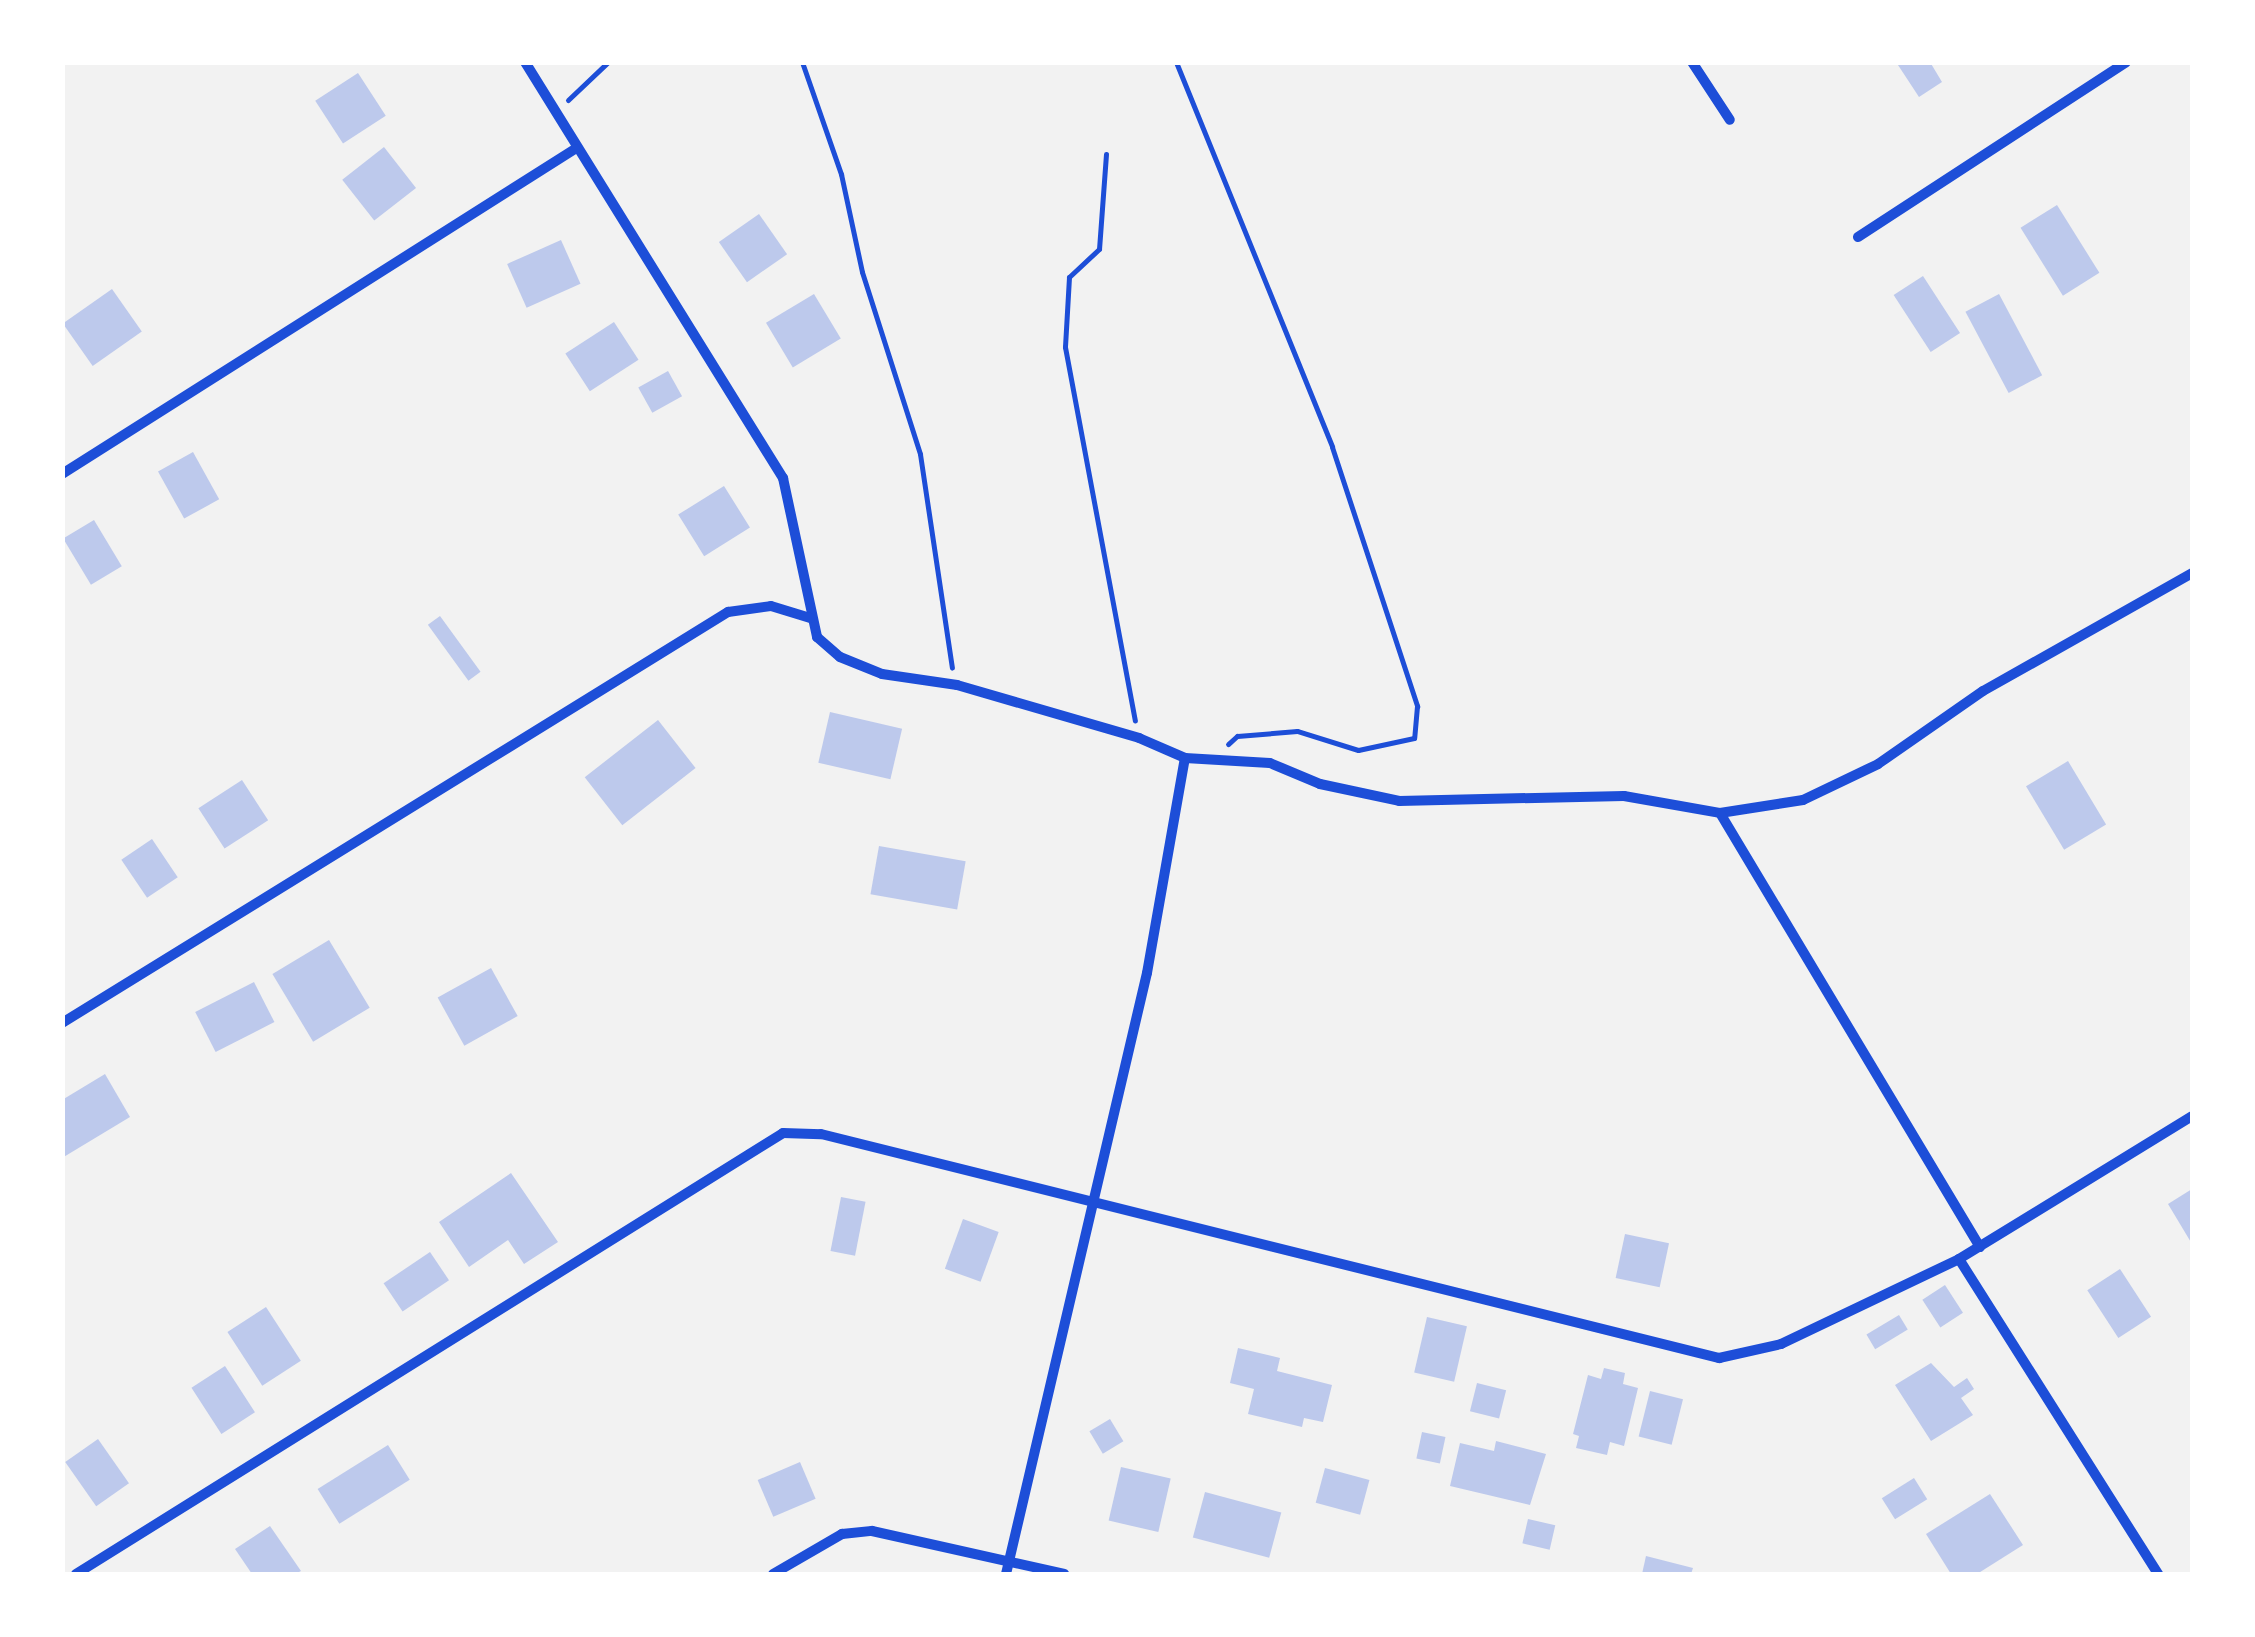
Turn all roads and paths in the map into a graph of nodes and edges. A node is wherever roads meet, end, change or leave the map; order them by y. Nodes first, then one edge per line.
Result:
1 (525, 62) edge
2 (608, 62) edge
3 (802, 62) edge
4 (1176, 62) edge
5 (1692, 62) edge
6 (2126, 62) edge
7 (558, 120) junction
8 (1730, 120) dead end
9 (575, 149) junction
10 (1106, 154) dead end
11 (1858, 238) dead end
12 (62, 474) edge
13 (2192, 573) edge
14 (810, 618) junction
15 (957, 685) junction
16 (1138, 738) junction
17 (1186, 758) junction
18 (1211, 760) junction
19 (1720, 813) junction
20 (62, 1023) edge
21 (2192, 1116) edge
22 (1089, 1204) junction
23 (1980, 1247) junction
24 (1959, 1259) junction
25 (1009, 1561) junction
26 (76, 1574) edge
27 (773, 1574) edge
28 (1006, 1574) edge
29 (1064, 1574) edge
30 (2158, 1574) edge

1 - 7 street
2 - 7 path
3 - 15 path
4 - 18 path
5 - 8 street
6 - 11 street
7 - 9 street
9 - 12 street
9 - 14 street
10 - 16 path
13 - 19 street
14 - 15 street
14 - 20 street
15 - 16 street
16 - 17 street
17 - 18 street
17 - 22 street
18 - 19 street
19 - 23 street
21 - 23 street
22 - 24 street
22 - 25 street
22 - 26 street
23 - 24 street
24 - 30 street
25 - 27 street
25 - 28 street
25 - 29 street

